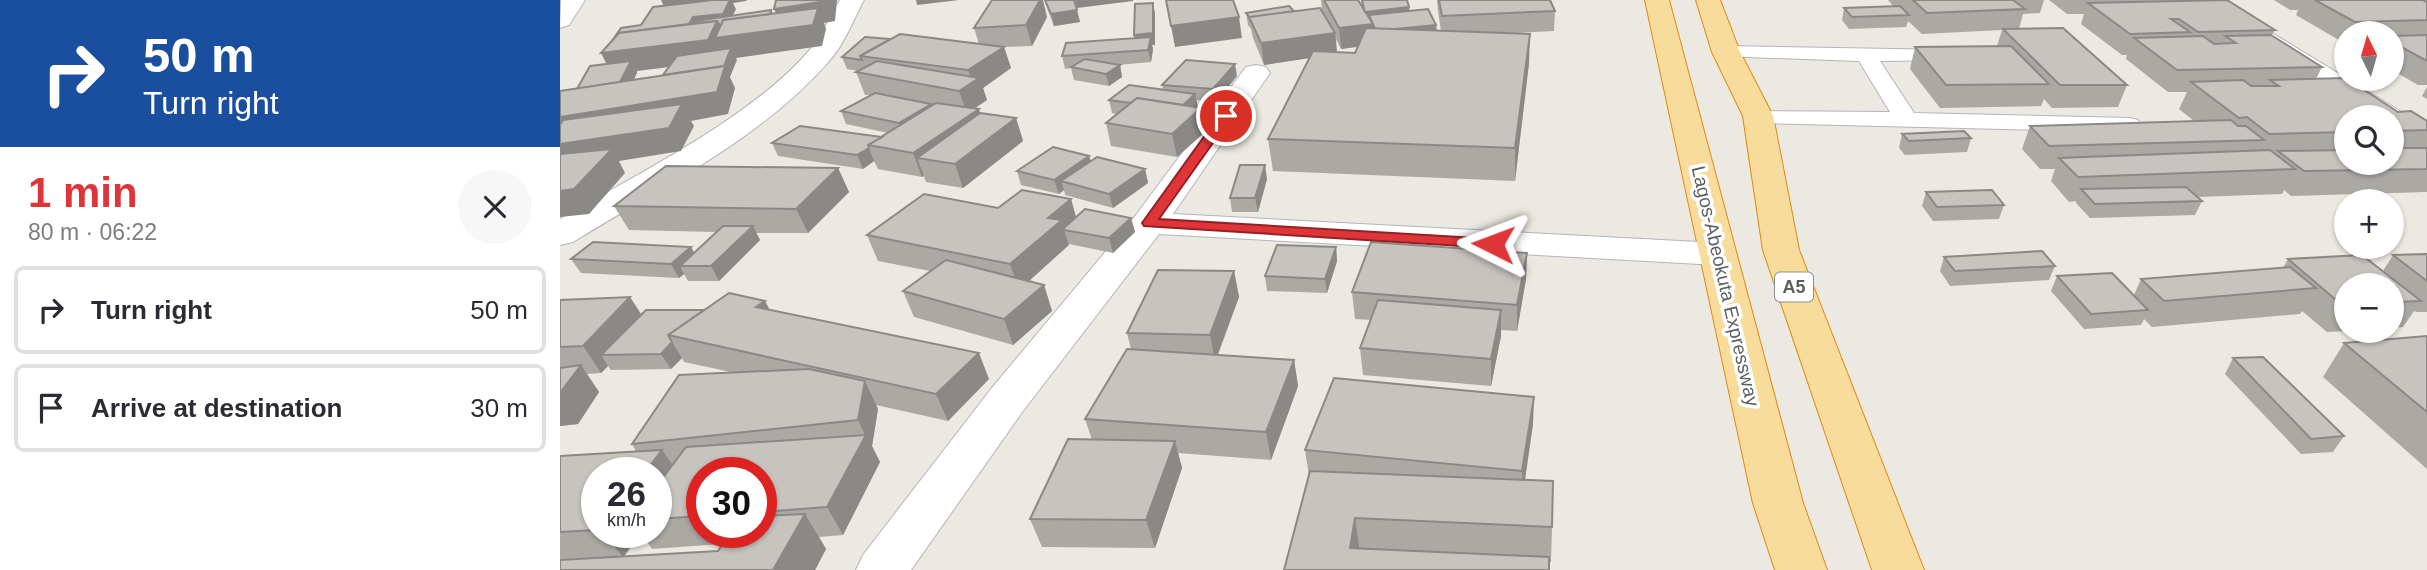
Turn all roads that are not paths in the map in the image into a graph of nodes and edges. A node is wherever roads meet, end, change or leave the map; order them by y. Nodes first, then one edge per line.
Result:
1 (573, 0) edge
2 (852, 0) edge
3 (1657, 0) edge
4 (1708, 0) edge
5 (2201, 0) edge
6 (560, 20) edge
7 (1726, 52) junction
8 (1866, 55) junction
9 (1978, 57) edge
10 (1256, 73) dead end
11 (2369, 105) edge
12 (1758, 116) junction
13 (1907, 120) junction
14 (2158, 126) edge
15 (1149, 223) junction
16 (560, 234) edge
17 (1718, 254) junction
18 (882, 570) edge
19 (1801, 570) edge
20 (1898, 570) edge

1 - 6 street
2 - 16 street
3 - 17 highway, Lagos-Abeokuta Expressway
4 - 7 highway, A5
5 - 11 street
7 - 8 lane
7 - 12 highway, A5
8 - 9 lane
8 - 13 lane
10 - 15 street
12 - 13 lane
12 - 20 highway, A5
13 - 14 lane
15 - 17 street
15 - 18 street
17 - 19 highway, Lagos-Abeokuta Expressway

